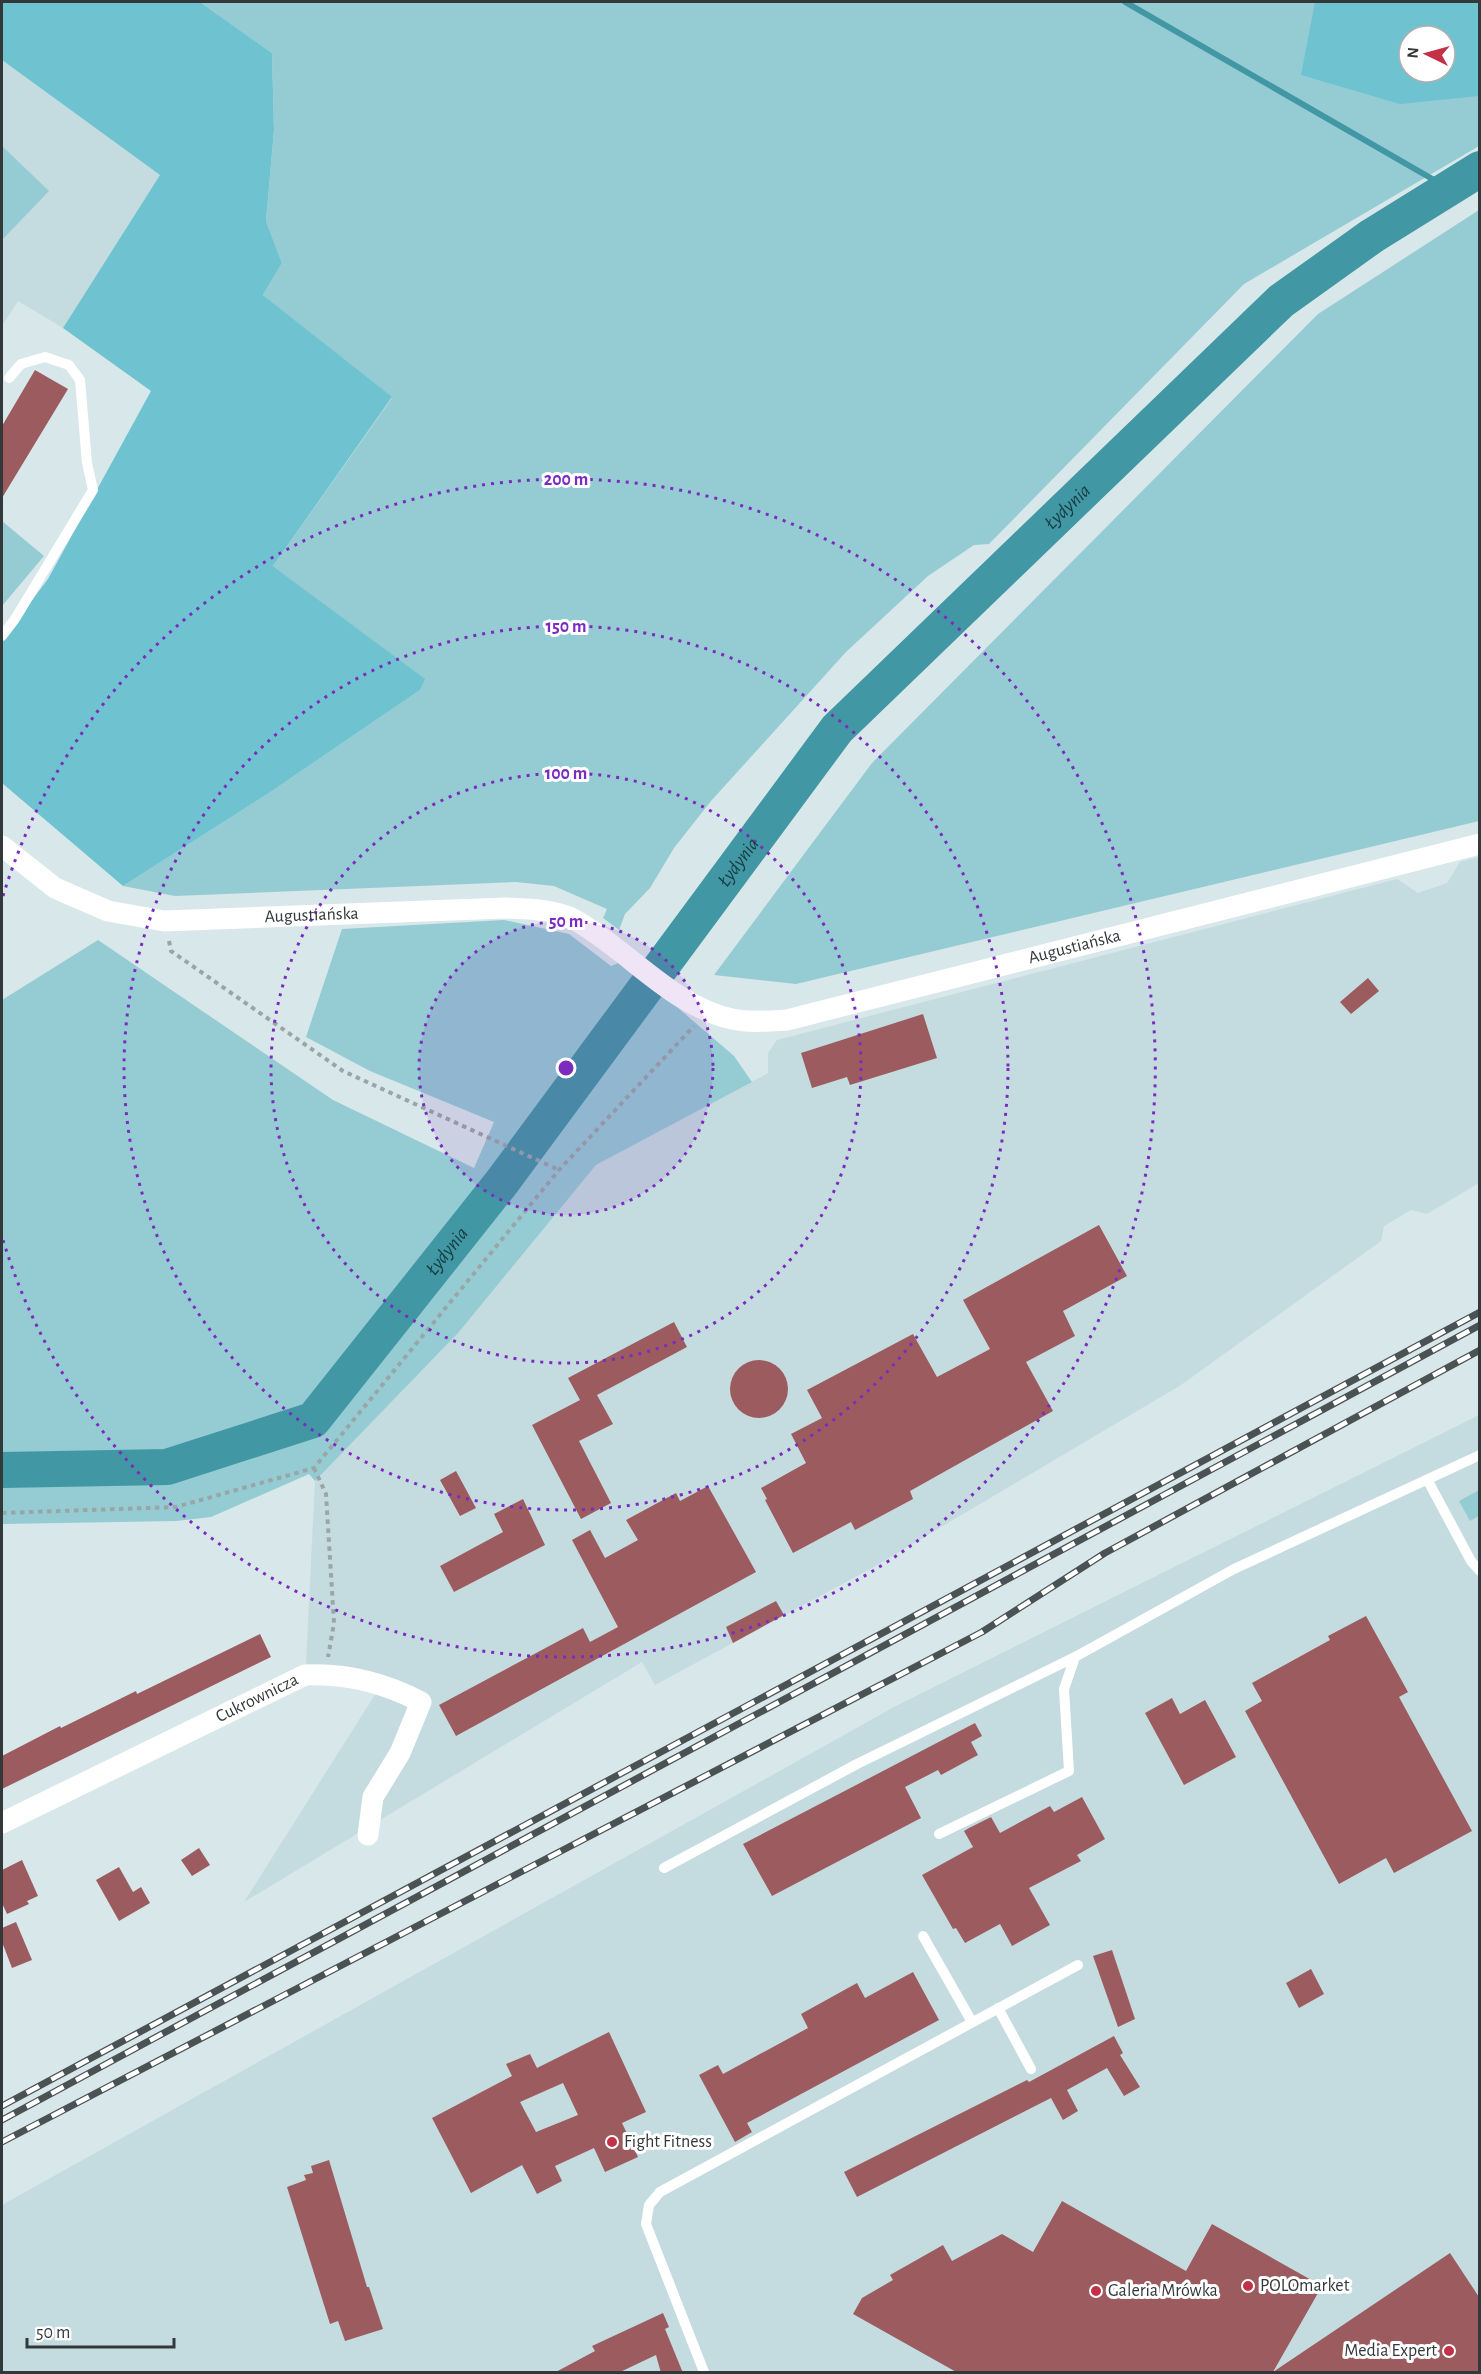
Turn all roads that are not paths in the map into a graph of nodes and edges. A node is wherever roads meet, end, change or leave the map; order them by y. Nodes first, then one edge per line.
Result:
1 (9, 378) dead end
2 (2, 636) edge
3 (1479, 844) edge
4 (2, 846) edge
5 (1479, 1455) edge
6 (1428, 1481) junction
7 (1479, 1571) edge
8 (1075, 1658) junction
9 (2, 1823) edge
10 (368, 1834) dead end
11 (939, 1834) dead end
12 (664, 1868) dead end
13 (923, 1936) dead end
14 (1078, 1965) dead end
15 (998, 2008) junction
16 (972, 2022) junction
17 (1031, 2069) dead end
18 (704, 2373) edge

1 - 2 lane
3 - 4 street, Augustiańska
5 - 6 lane
6 - 7 lane
6 - 8 lane
8 - 11 lane
8 - 12 lane
9 - 10 street, Cukrownicza
13 - 16 lane
14 - 15 lane
15 - 16 lane
15 - 17 lane
16 - 18 lane

